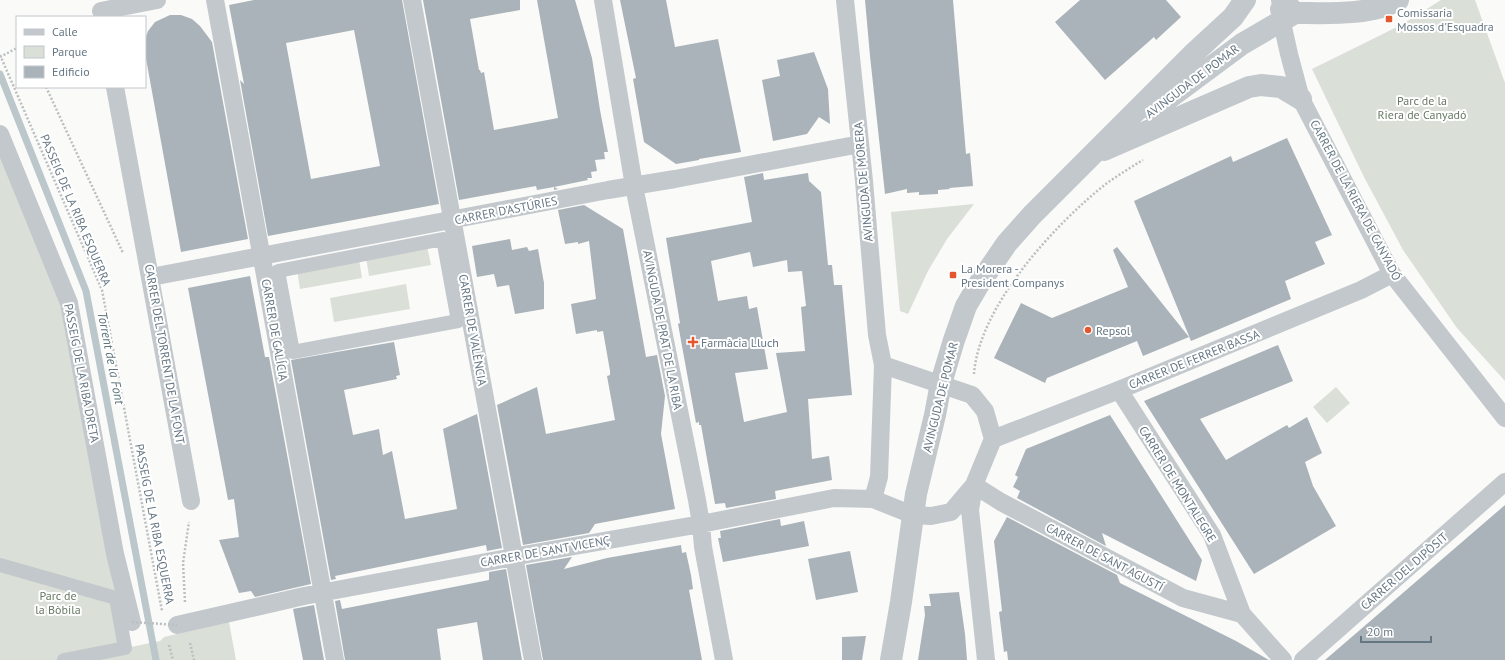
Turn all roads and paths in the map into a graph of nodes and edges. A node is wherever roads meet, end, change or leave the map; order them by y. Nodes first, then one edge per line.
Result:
1 (158, 0) edge
2 (215, 0) edge
3 (412, 0) edge
4 (603, 0) edge
5 (845, 0) edge
6 (1245, 0) edge
7 (1398, 0) edge
8 (1284, 8) edge
9 (100, 9) edge
10 (16, 48) edge
11 (0, 56) edge
12 (46, 88) edge
13 (115, 88) edge
14 (1301, 99) junction
15 (0, 134) edge
16 (860, 144) junction
17 (1092, 156) junction
18 (1146, 158) dead end
19 (634, 186) junction
20 (453, 220) junction
21 (125, 256) dead end
22 (262, 256) junction
23 (1392, 274) junction
24 (151, 277) junction
25 (293, 352) joint
26 (883, 365) junction
27 (974, 367) dead end
28 (941, 383) junction
29 (1119, 390) junction
30 (1505, 418) edge
31 (993, 439) junction
32 (1505, 482) edge
33 (974, 485) junction
34 (873, 499) junction
35 (191, 501) joint
36 (913, 515) junction
37 (701, 524) junction
38 (514, 557) junction
39 (0, 565) edge
40 (323, 593) junction
41 (163, 614) dead end
42 (1242, 614) junction
43 (132, 622) joint
44 (173, 625) junction
45 (169, 644) dead end
46 (64, 660) edge
47 (173, 660) edge
48 (335, 660) edge
49 (533, 660) edge
50 (724, 660) edge
51 (891, 660) edge
52 (986, 660) edge
53 (1283, 660) edge
54 (1303, 660) edge

1 - 9 street
2 - 22 street, CARRER DE GALÍCIA
3 - 20 street, CARRER DE VALÈNCIA
4 - 19 street, AVINGUDA DE PRAT DE LA RIBA
5 - 16 street, AVINGUDA DE MORERA
6 - 17 street, AVINGUDA DE POMAR
7 - 8 street
8 - 14 street, CARRER DE LA RIERA DE CANYADÓ
8 - 17 street, AVINGUDA DE POMAR
10 - 11 path
11 - 41 path, PASSEIG DE LA RIBA ESQUERRA
12 - 21 path
13 - 24 street, CARRER DEL TORRENT DE LA FONT
14 - 17 street
14 - 23 street, CARRER DE LA RIERA DE CANYADÓ
15 - 43 street, PASSEIG DE LA RIBA DRETA
16 - 19 street, CARRER D'ASTÚRIES
16 - 26 street, AVINGUDA DE MORERA
17 - 28 street, AVINGUDA DE POMAR
18 - 27 path
19 - 20 street, CARRER D'ASTÚRIES
19 - 37 street, AVINGUDA DE PRAT DE LA RIBA
20 - 22 street, CARRER D'ASTÚRIES
20 - 38 street, CARRER DE VALÈNCIA
22 - 24 street, CARRER D'ASTÚRIES
22 - 40 street, CARRER DE GALÍCIA
23 - 29 street, CARRER DE FERRER BASSA
23 - 30 street, CARRER DE LA RIERA DE CANYADÓ
24 - 35 street, CARRER DEL TORRENT DE LA FONT
25 - 25 street
26 - 28 street
26 - 34 street, AVINGUDA DE MORERA
28 - 31 street
28 - 36 street, AVINGUDA DE POMAR
29 - 31 street, CARRER DE FERRER BASSA
29 - 42 street, CARRER DE MONTALEGRE
31 - 33 street
32 - 54 street, CARRER DEL DIPÒSIT
33 - 36 street
33 - 42 street, CARRER DE SANT AGUSTÍ
33 - 52 street
34 - 36 street, CARRER DE SANT VICENÇ
34 - 37 street, CARRER DE SANT VICENÇ
35 - 44 path
36 - 51 street, AVINGUDA DE POMAR
37 - 38 street, CARRER DE SANT VICENÇ
37 - 50 street, AVINGUDA DE PRAT DE LA RIBA
38 - 40 street, CARRER DE SANT VICENÇ
38 - 49 street, CARRER DE VALÈNCIA
39 - 46 street
40 - 44 street, CARRER DE SANT VICENÇ
40 - 48 street, CARRER DE GALÍCIA
42 - 53 street, CARRER DE MONTALEGRE
43 - 44 path, bridge
45 - 47 path

